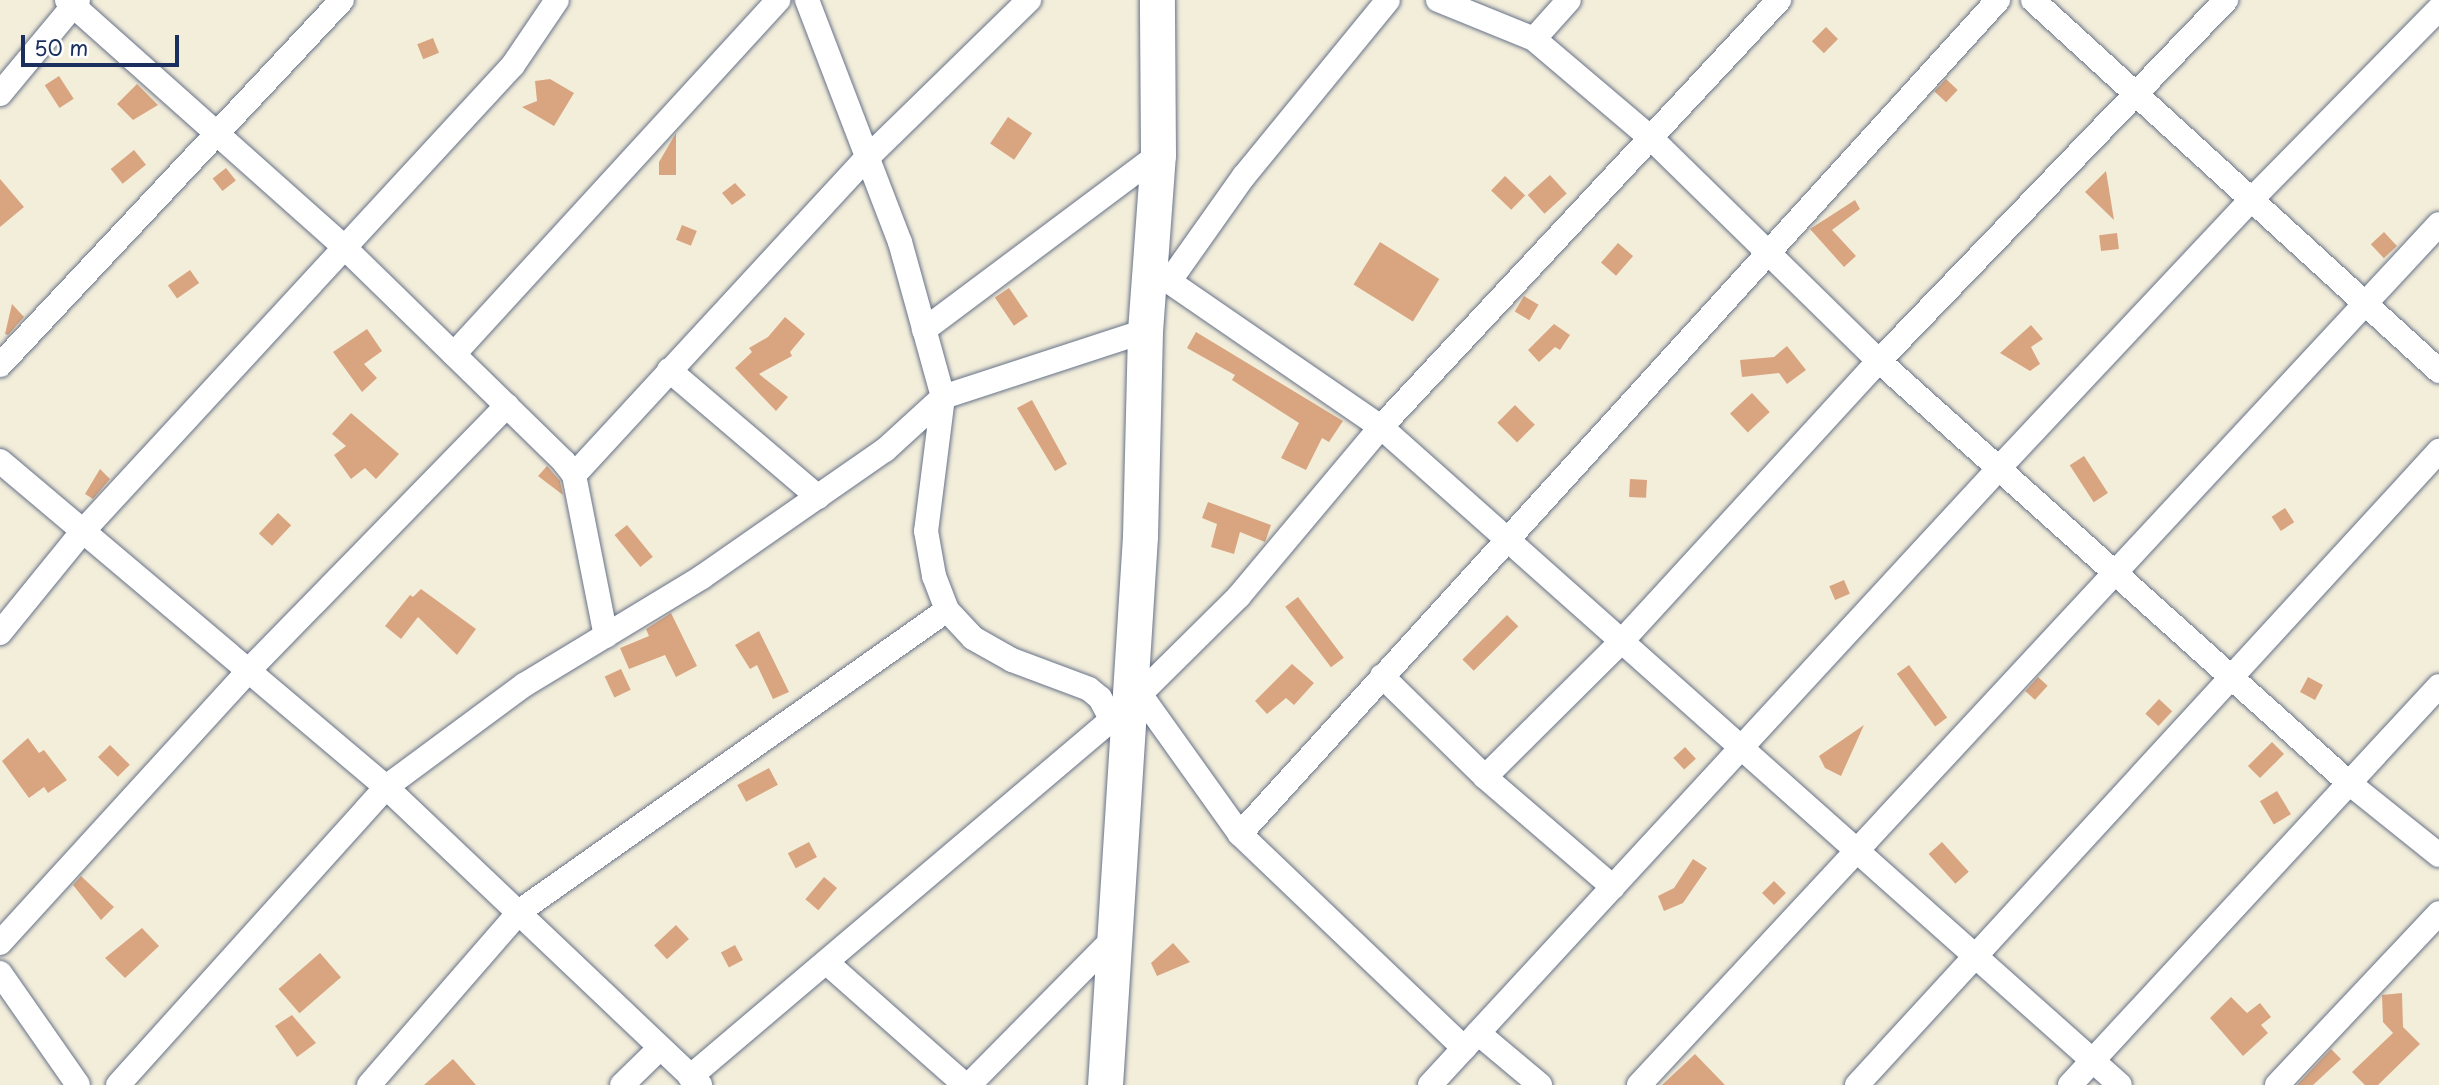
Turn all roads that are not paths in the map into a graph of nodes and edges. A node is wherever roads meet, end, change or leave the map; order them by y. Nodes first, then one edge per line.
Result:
1 (342, 0) edge
2 (557, 0) edge
3 (778, 0) edge
4 (807, 0) edge
5 (1029, 0) edge
6 (1157, 0) edge
7 (1388, 0) edge
8 (1438, 0) edge
9 (1569, 0) edge
10 (1779, 0) edge
11 (1998, 0) edge
12 (2033, 0) edge
13 (2226, 0) edge
14 (73, 2) edge
15 (2439, 9) edge
16 (1534, 39) junction
17 (2133, 93) junction
18 (0, 94) edge
19 (215, 134) junction
20 (1652, 138) junction
21 (1158, 155) junction
22 (866, 159) junction
23 (2250, 200) junction
24 (2439, 224) edge
25 (345, 248) junction
26 (1768, 253) junction
27 (1161, 274) junction
28 (2362, 301) junction
29 (924, 330) junction
30 (1145, 331) junction
31 (454, 354) junction
32 (1879, 361) junction
33 (0, 365) edge
34 (669, 370) junction
35 (2439, 371) edge
36 (943, 397) junction
37 (507, 406) junction
38 (1381, 428) junction
39 (2439, 451) edge
40 (0, 461) edge
41 (2000, 467) junction
42 (574, 475) junction
43 (818, 497) junction
44 (83, 531) junction
45 (1506, 538) junction
46 (2118, 572) junction
47 (947, 610) junction
48 (0, 633) edge
49 (606, 636) junction
50 (1622, 641) junction
51 (248, 671) junction
52 (1382, 676) junction
53 (2234, 677) junction
54 (2439, 686) edge
55 (1127, 706) junction
56 (1739, 746) junction
57 (1485, 777) junction
58 (2349, 783) junction
59 (386, 787) junction
60 (1240, 834) junction
61 (1855, 850) junction
62 (2439, 855) edge
63 (1613, 887) junction
64 (520, 911) junction
65 (2439, 913) edge
66 (1115, 937) junction
67 (0, 943) edge
68 (1978, 959) junction
69 (826, 962) junction
70 (0, 973) edge
71 (1471, 1041) junction
72 (660, 1048) junction
73 (2092, 1060) junction
74 (695, 1081) edge
75 (78, 1085) edge
76 (118, 1085) edge
77 (369, 1085) edge
78 (622, 1085) edge
79 (967, 1085) edge
80 (1105, 1085) edge
81 (1430, 1085) edge
82 (1540, 1085) edge
83 (1639, 1085) edge
84 (1857, 1085) edge
85 (2070, 1085) edge
86 (2120, 1085) edge
87 (2277, 1085) edge

1 - 19 street
2 - 25 street
3 - 31 street
4 - 22 street
5 - 22 street
6 - 21 main road
7 - 27 street
8 - 16 street
9 - 16 street
10 - 20 street
11 - 26 street
12 - 17 street
13 - 17 street
14 - 18 street
14 - 19 street
15 - 23 street
16 - 20 street
17 - 23 street
17 - 32 street
19 - 25 street
19 - 33 street
20 - 26 street
20 - 38 street
21 - 27 main road
21 - 29 street
22 - 29 street
22 - 34 street
23 - 28 street
23 - 41 street
24 - 28 street
25 - 31 street
25 - 44 street
26 - 32 street
26 - 45 street
27 - 30 main road
27 - 38 street
28 - 35 street
28 - 46 street
29 - 36 street
30 - 36 street
30 - 55 main road
31 - 37 street
32 - 41 street
32 - 50 street
34 - 42 street
34 - 43 street
36 - 43 street
36 - 47 street
37 - 42 street
37 - 51 street
38 - 45 street
38 - 55 street
39 - 53 street
40 - 44 street
41 - 46 street
41 - 56 street
42 - 49 street
43 - 49 street
44 - 48 street
44 - 51 street
45 - 50 street
45 - 52 street
46 - 53 street
46 - 61 street
47 - 55 street
47 - 64 street
49 - 59 street
50 - 56 street
50 - 57 street
51 - 59 street
51 - 67 street
52 - 57 street
52 - 60 street
53 - 58 street
53 - 68 street
54 - 58 street
55 - 60 street
55 - 66 main road
55 - 69 street
56 - 61 street
56 - 63 street
57 - 63 street
58 - 62 street
58 - 73 street
59 - 64 street
59 - 76 street
60 - 71 street
61 - 68 street
61 - 83 street
63 - 71 street
64 - 72 street
64 - 77 street
65 - 87 street
66 - 79 street
66 - 80 main road
68 - 73 street
68 - 84 street
69 - 74 street
69 - 79 street
70 - 75 street
71 - 81 street
71 - 82 street
72 - 74 street
72 - 78 street
73 - 85 street
73 - 86 street

